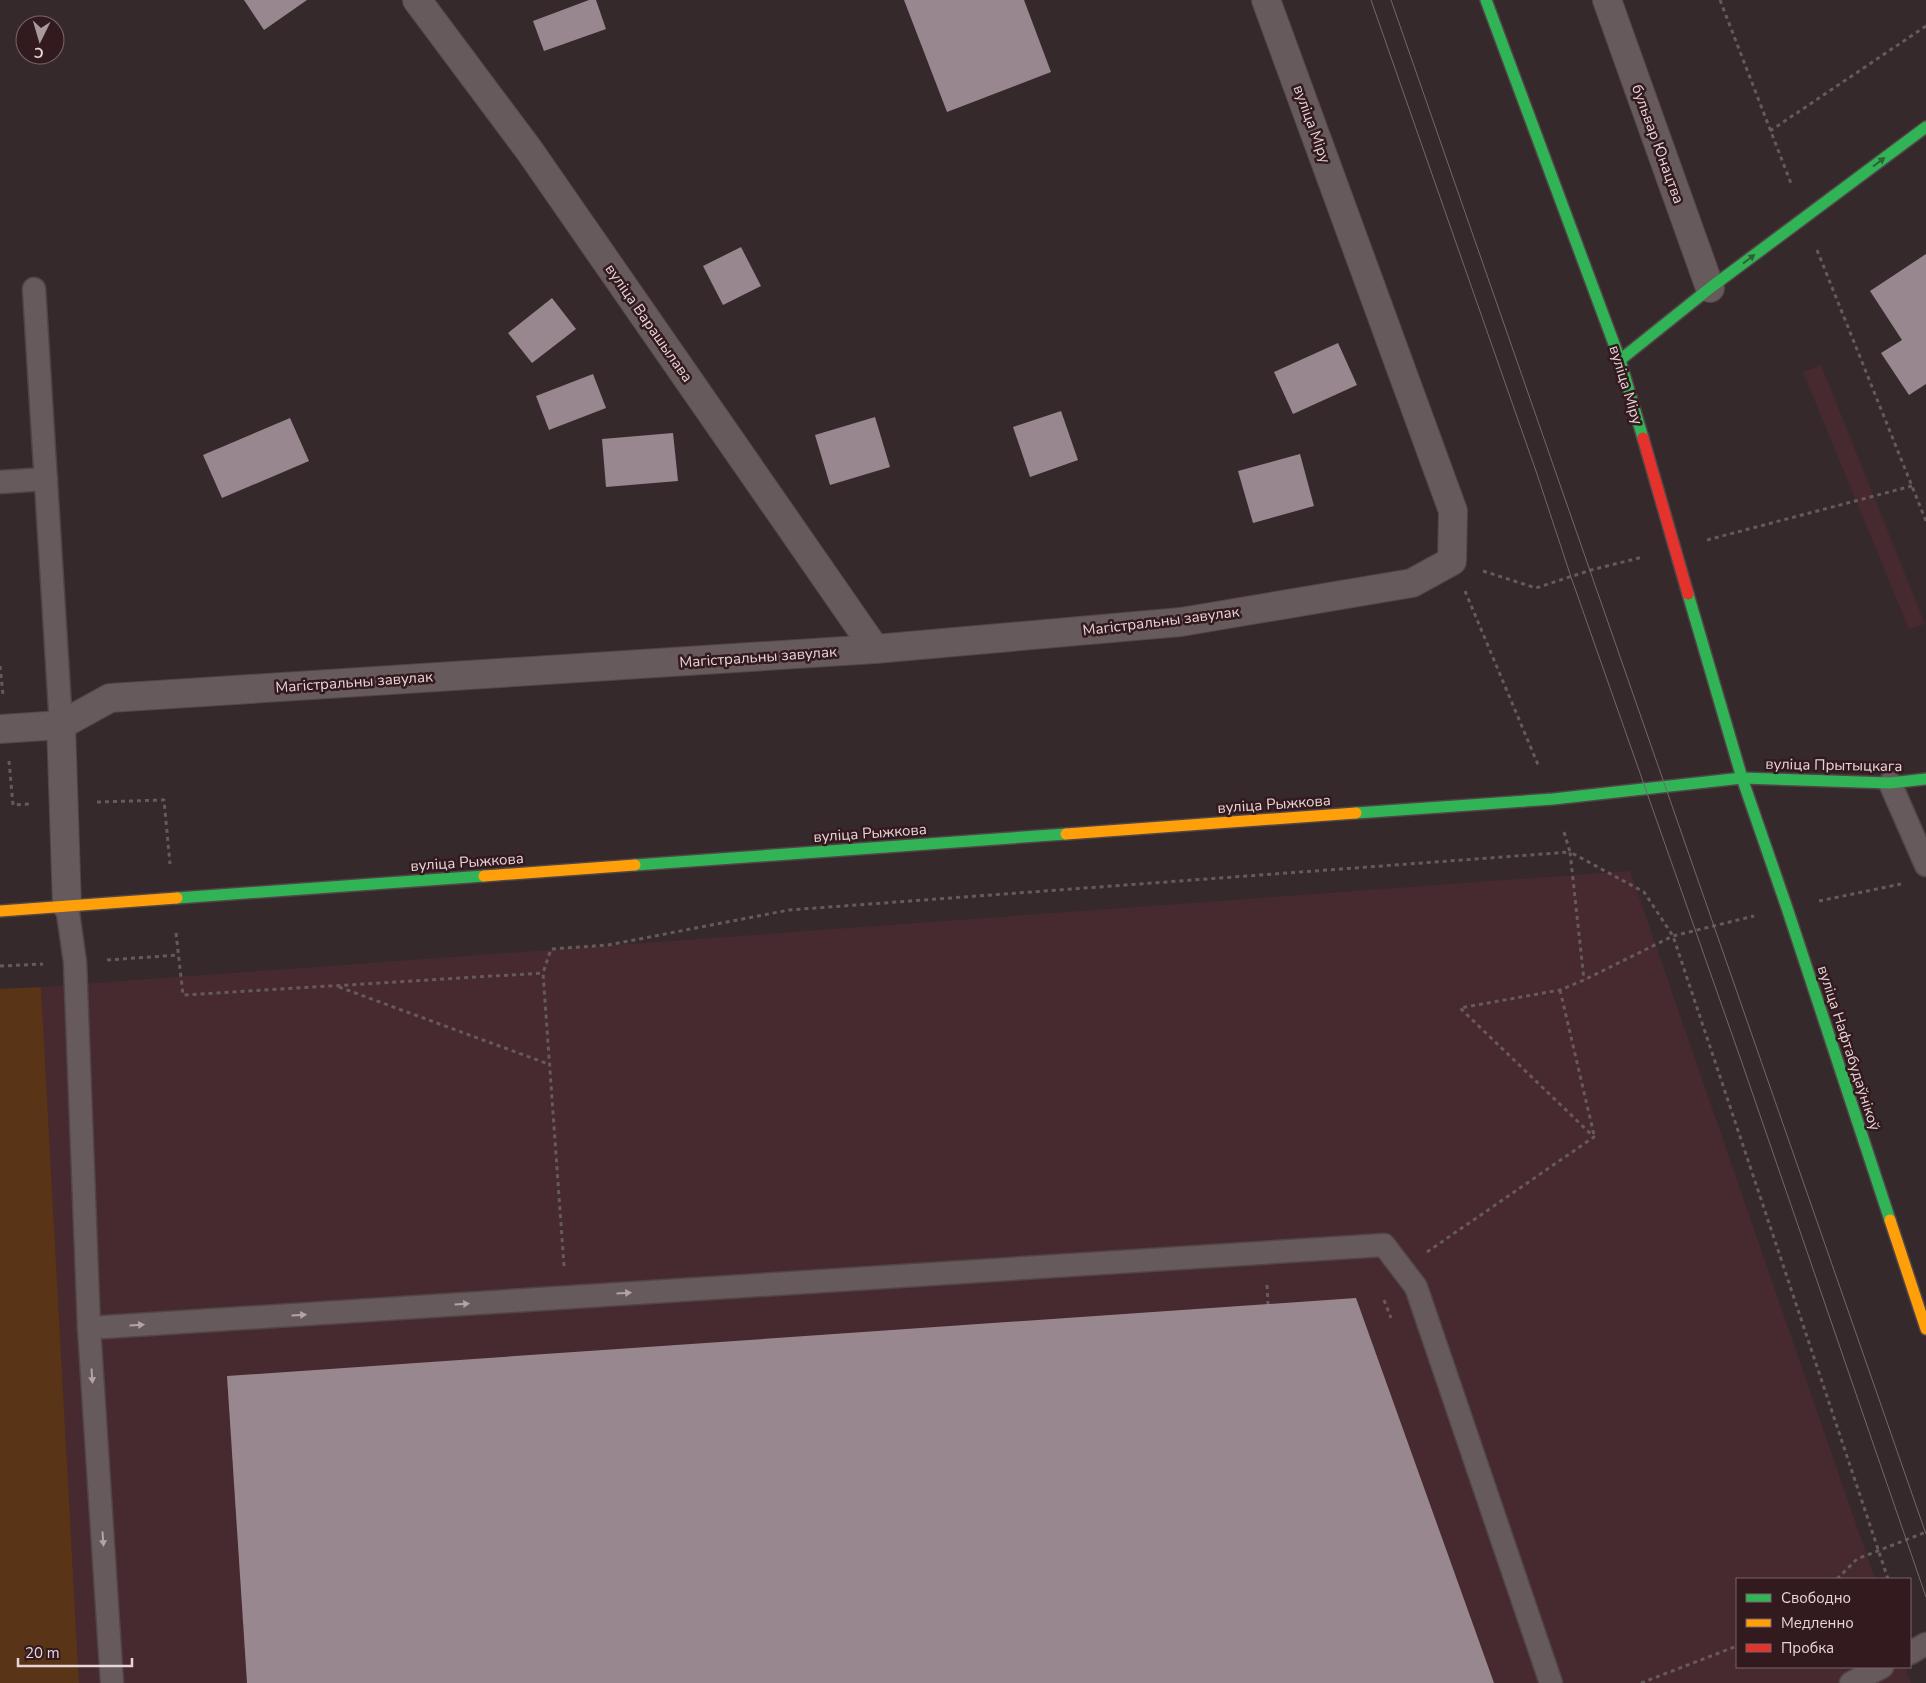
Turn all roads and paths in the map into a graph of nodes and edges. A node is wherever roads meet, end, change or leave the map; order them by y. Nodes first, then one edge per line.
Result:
1 (417, 0) edge
2 (1266, 0) edge
3 (1486, 0) edge
4 (1607, 0) edge
5 (1720, 0) edge
6 (1926, 26) edge
7 (1926, 127) edge
8 (1770, 131) junction
9 (1804, 218) junction
10 (1710, 288) junction
11 (34, 289) dead end
12 (1620, 360) junction
13 (46, 479) junction
14 (0, 482) edge
15 (1926, 521) edge
16 (1452, 561) junction
17 (875, 649) junction
18 (61, 725) junction
19 (0, 729) edge
20 (1742, 778) junction
21 (1926, 779) edge
22 (1890, 783) junction
23 (1553, 799) junction
24 (1570, 852) junction
25 (1926, 865) edge
26 (67, 906) junction
27 (0, 911) edge
28 (1673, 936) junction
29 (1584, 980) junction
30 (336, 986) dead end
31 (1560, 990) junction
32 (550, 1065) junction
33 (1594, 1137) junction
34 (1402, 1269) junction
35 (1266, 1282) dead end
36 (566, 1297) junction
37 (1268, 1304) dead end
38 (1392, 1322) dead end
39 (89, 1328) junction
40 (1926, 1329) edge
41 (1926, 1532) edge
42 (1878, 1551) junction
43 (1837, 1578) edge
44 (1888, 1578) edge
45 (1926, 1644) edge
46 (1736, 1646) edge
47 (1911, 1652) edge
48 (1880, 1668) edge
49 (112, 1683) edge
50 (1551, 1683) edge
51 (1641, 1683) edge
52 (1851, 1683) edge

1 - 17 street, вуліца Варашылава
2 - 16 street, вуліца Міру
3 - 12 main road, вуліца Міру
4 - 10 street, бульвар Юнацтва
5 - 8 path
6 - 8 path
9 -> 7 main road
8 - 9 path
10 -> 9 main road
9 - 15 path
10 - 12 main road
11 - 13 lane
12 - 20 main road, вуліца Міру
13 - 14 lane
13 - 18 lane
16 - 17 street, Магістральны завулак
16 - 23 path
17 - 18 street, Магістральны завулак
18 - 19 street
18 - 26 street
20 - 22 main road, вуліца Прытыцкага
20 - 23 main road, вуліца Рыжкова
20 - 40 main road, вуліца Нафтабудаўнікоў
21 - 22 main road, вуліца Прытыцкага
22 - 25 lane
23 - 24 path
23 - 26 main road, вуліца Рыжкова
24 - 28 path
24 - 29 path
24 - 32 path
26 - 27 main road, вуліца Рыжкова
26 - 39 lane
28 - 29 path
28 - 42 path
29 - 31 path
30 - 32 path
31 - 33 path
31 - 33 path
32 - 36 path
33 - 34 path
36 -> 34 lane
34 - 38 path
34 - 50 lane
35 - 37 path
39 -> 36 lane
39 -> 49 lane
41 - 42 path
42 - 43 path
42 - 44 path
45 - 47 lane
46 - 51 path
48 - 52 lane

